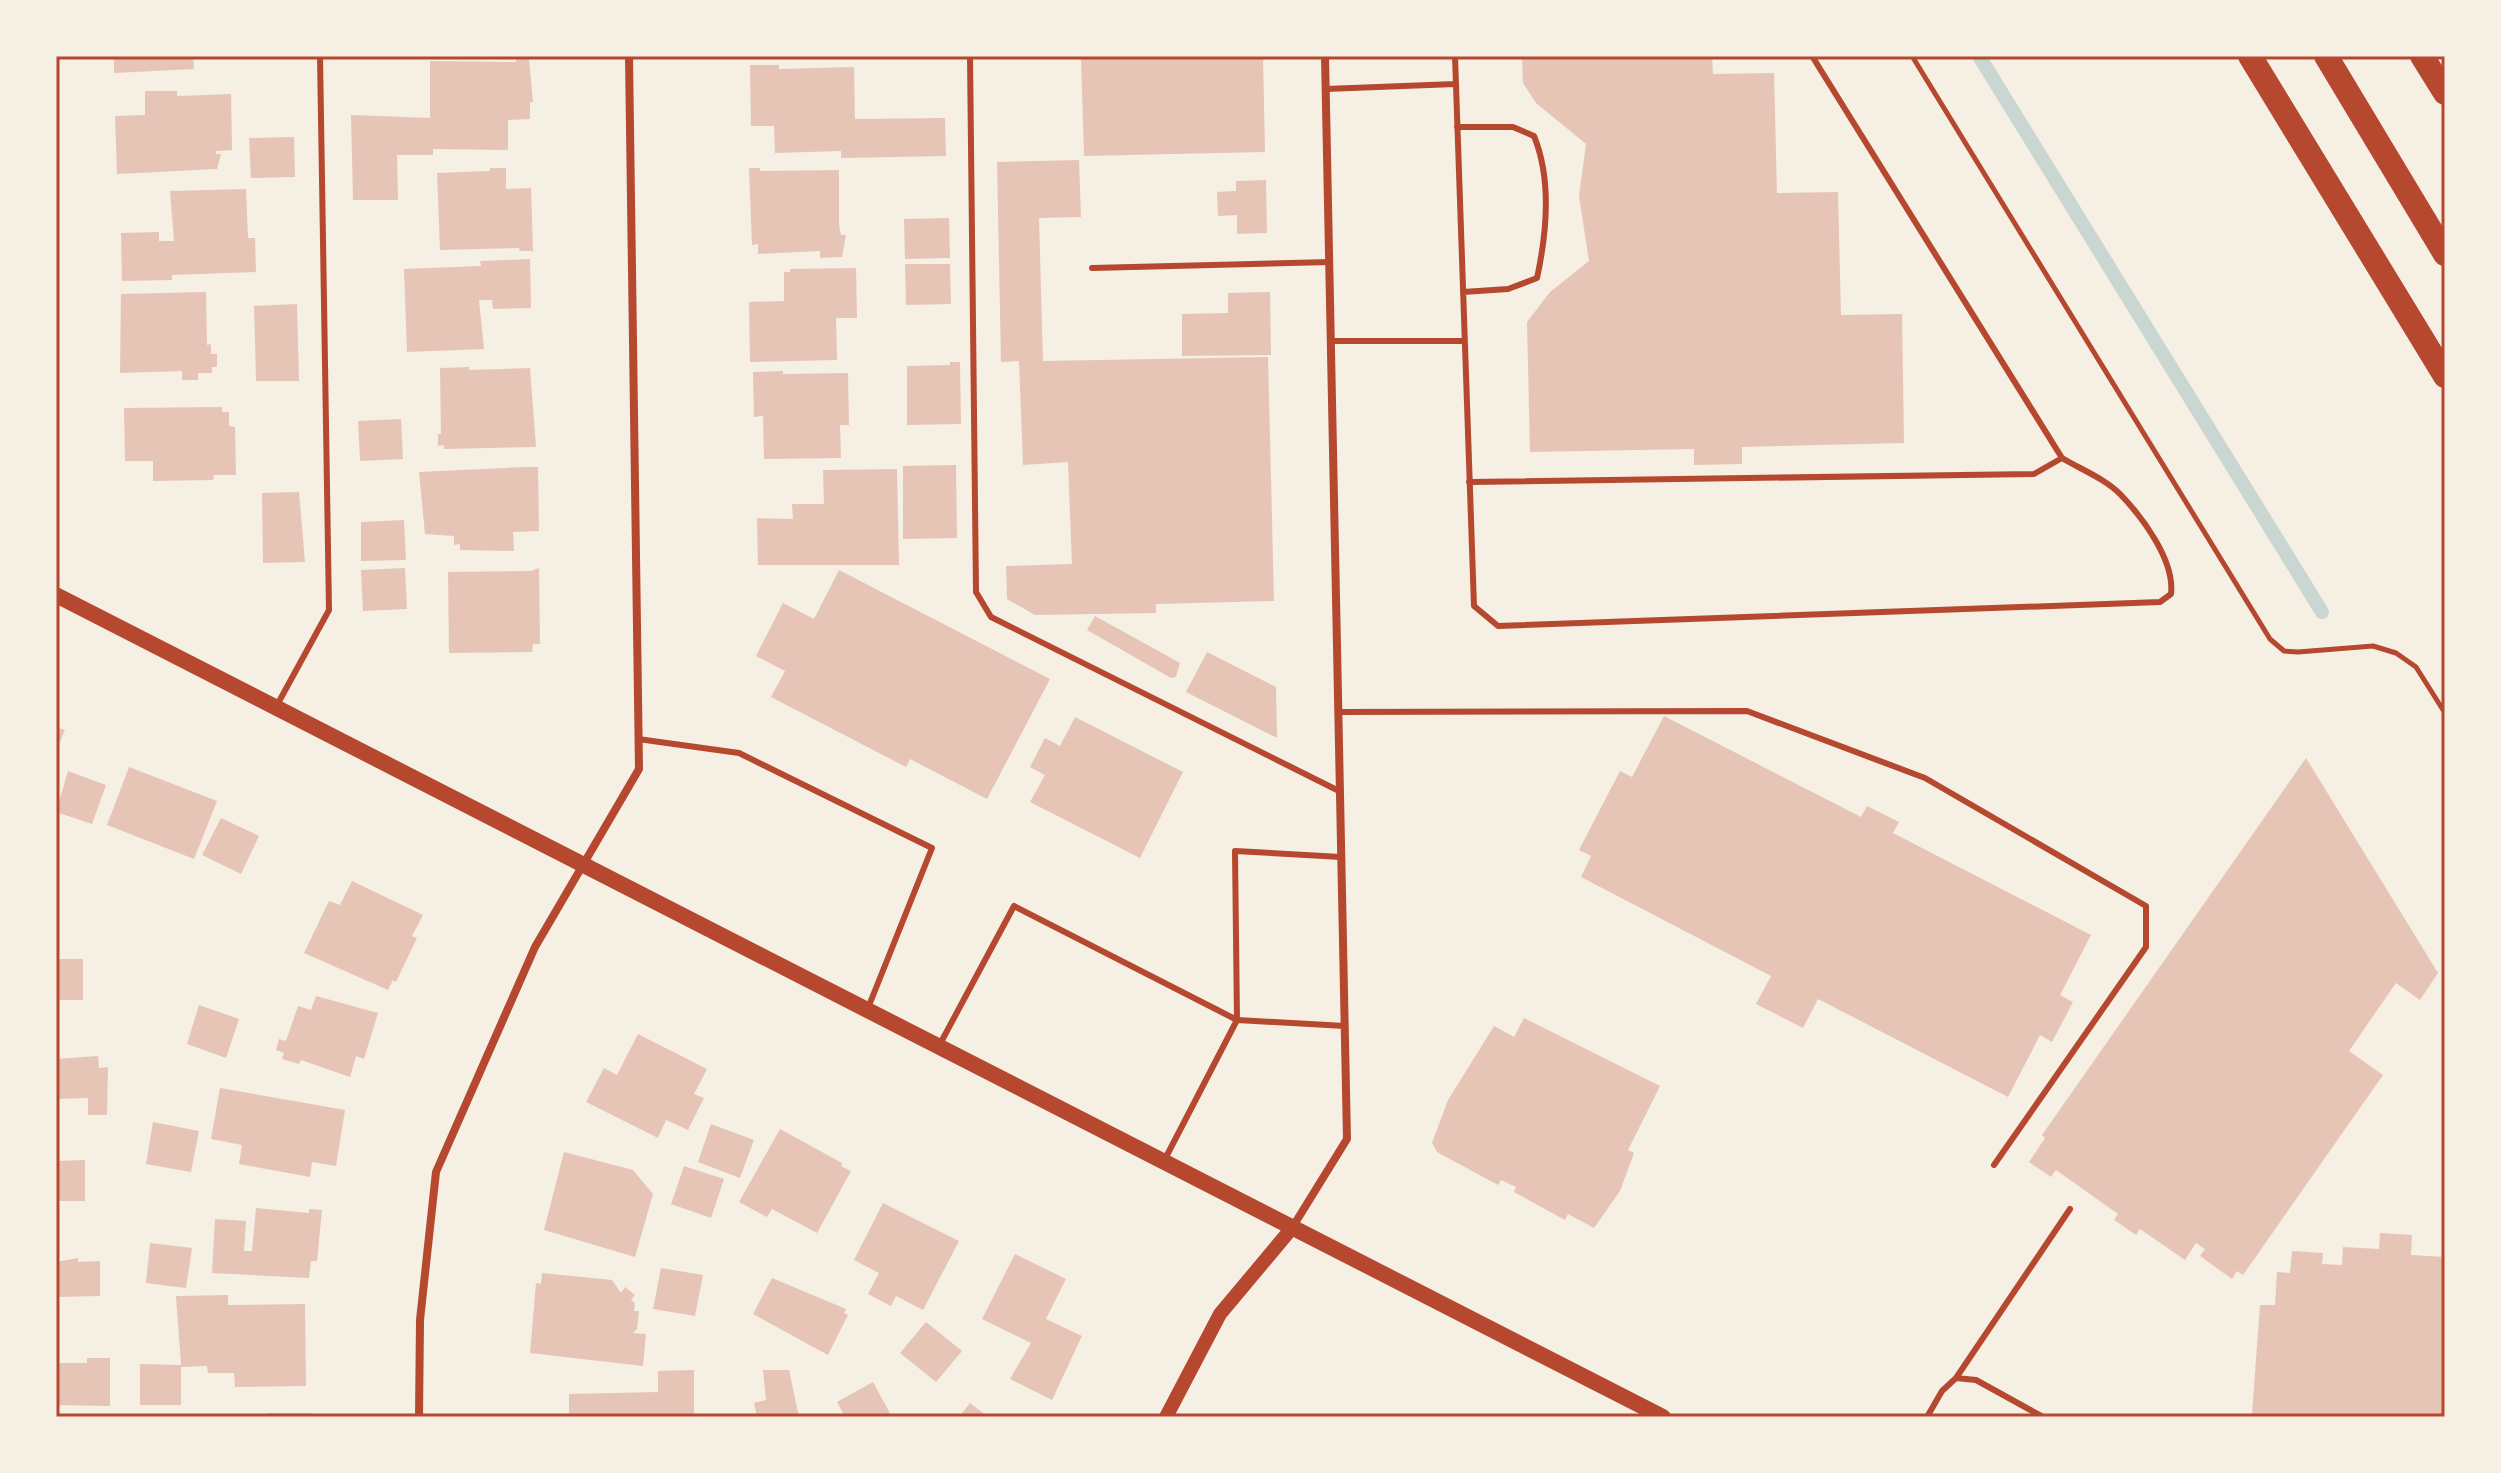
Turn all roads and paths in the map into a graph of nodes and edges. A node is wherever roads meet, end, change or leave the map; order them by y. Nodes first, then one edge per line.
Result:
1 (320, 56) edge
2 (629, 56) edge
3 (970, 56) edge
4 (1325, 56) edge
5 (1455, 56) edge
6 (1812, 56) edge
7 (1912, 56) edge
8 (2250, 56) edge
9 (2326, 56) edge
10 (2422, 56) edge
11 (1455, 84) junction
12 (1326, 89) junction
13 (2445, 93) edge
14 (1457, 127) junction
15 (2445, 254) edge
16 (1330, 262) junction
17 (1092, 268) dead end
18 (1463, 292) junction
19 (1331, 341) junction
20 (1464, 341) junction
21 (2445, 376) edge
22 (2062, 458) junction
23 (1469, 482) junction
24 (56, 595) edge
25 (276, 707) junction
26 (1338, 712) junction
27 (2445, 713) edge
28 (638, 739) junction
29 (1339, 791) junction
30 (1341, 857) junction
31 (582, 864) junction
32 (867, 1010) junction
33 (1237, 1020) junction
34 (1345, 1026) junction
35 (938, 1047) junction
36 (1163, 1162) junction
37 (1994, 1165) dead end
38 (2070, 1209) dead end
39 (1292, 1228) junction
40 (1956, 1378) junction
41 (419, 1417) edge
42 (1166, 1417) edge
43 (1663, 1417) edge
44 (1927, 1417) edge
45 (2043, 1417) edge

1 - 25 lane
2 - 28 street
3 - 29 lane
4 - 12 street
5 - 11 lane
6 - 22 lane
7 - 27 path
8 - 21 highway
9 - 15 highway
10 - 13 highway
11 - 12 lane
11 - 14 lane
12 - 16 street
14 - 18 lane
14 - 18 lane
16 - 17 lane
16 - 19 street
18 - 20 lane
19 - 20 lane
19 - 26 street
20 - 23 lane
22 - 23 lane
22 - 23 lane
24 - 25 main road
25 - 31 main road
26 - 29 street
26 - 37 lane
28 - 31 street
28 - 32 lane
29 - 30 street
30 - 33 lane
30 - 34 street
31 - 32 main road
31 - 41 street
32 - 35 main road
33 - 34 lane
33 - 35 lane
33 - 36 lane
34 - 39 street
35 - 36 main road
36 - 39 main road
38 - 40 lane
39 - 42 street
39 - 43 main road
40 - 44 lane
40 - 45 lane

